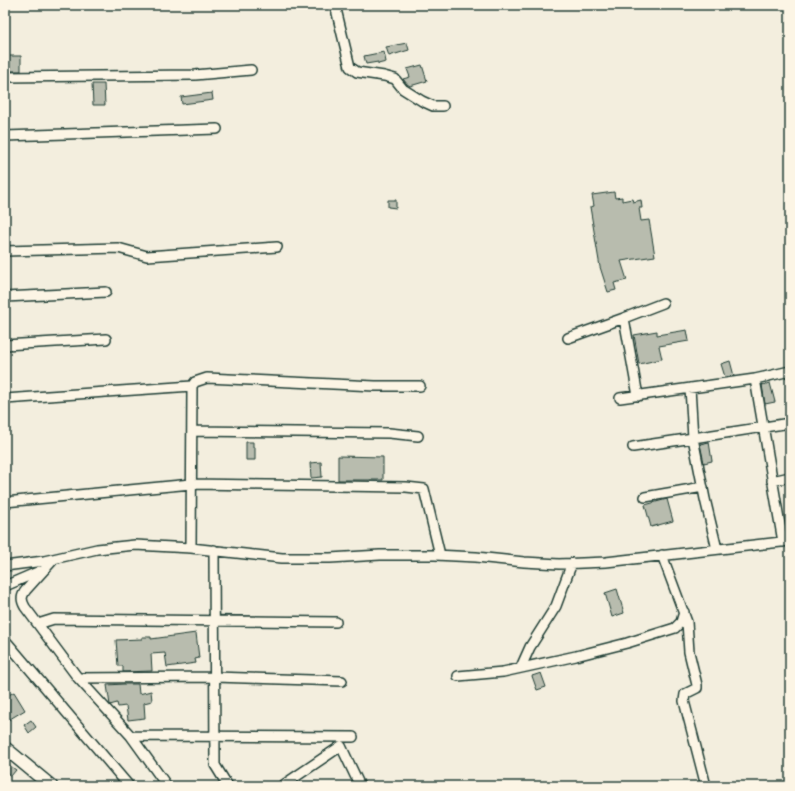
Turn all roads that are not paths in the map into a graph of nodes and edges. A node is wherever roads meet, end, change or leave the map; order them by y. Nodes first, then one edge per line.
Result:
1 (335, 5) edge
2 (251, 70) dead end
3 (5, 77) edge
4 (443, 106) dead end
5 (217, 129) dead end
6 (5, 136) edge
7 (277, 247) dead end
8 (5, 251) edge
9 (106, 292) dead end
10 (5, 297) edge
11 (663, 303) dead end
12 (624, 318) junction
13 (106, 338) dead end
14 (568, 338) dead end
15 (5, 345) edge
16 (790, 371) edge
17 (755, 379) junction
18 (192, 386) junction
19 (420, 386) dead end
20 (690, 388) junction
21 (638, 396) junction
22 (620, 398) dead end
23 (5, 399) edge
24 (790, 423) edge
25 (763, 427) junction
26 (192, 431) junction
27 (418, 436) dead end
28 (693, 438) junction
29 (633, 447) dead end
30 (790, 477) edge
31 (772, 481) junction
32 (191, 484) junction
33 (703, 487) junction
34 (645, 497) dead end
35 (5, 502) edge
36 (786, 542) edge
37 (191, 548) junction
38 (717, 549) junction
39 (214, 550) junction
40 (440, 555) junction
41 (662, 555) junction
42 (54, 559) junction
43 (572, 563) junction
44 (5, 566) edge
45 (46, 567) junction
46 (5, 586) edge
47 (684, 612) junction
48 (215, 621) junction
49 (336, 622) dead end
50 (38, 624) junction
51 (5, 640) edge
52 (521, 667) junction
53 (458, 676) dead end
54 (78, 678) junction
55 (215, 678) junction
56 (342, 681) dead end
57 (131, 736) junction
58 (215, 736) junction
59 (353, 737) dead end
60 (5, 748) edge
61 (51, 786) edge
62 (129, 786) edge
63 (167, 786) edge
64 (228, 786) edge
65 (282, 786) edge
66 (360, 786) edge
67 (706, 786) edge

1 - 4 street
2 - 3 street
5 - 6 street
7 - 8 street
9 - 10 street
11 - 12 street
12 - 14 street
12 - 21 street
13 - 15 street
16 - 17 street
17 - 20 street
17 - 25 street
18 - 19 street
18 - 23 street
18 - 26 street
20 - 21 street
20 - 28 street
21 - 22 street
24 - 25 street
25 - 28 street
25 - 31 street
26 - 27 street
26 - 32 street
28 - 29 street
28 - 33 street
30 - 31 street
31 - 36 street
32 - 35 street
32 - 37 street
32 - 40 street
33 - 34 street
33 - 38 street
36 - 38 street
37 - 39 street
37 - 42 street
38 - 41 street
39 - 40 street
39 - 48 street
40 - 43 street
41 - 43 street
41 - 47 street
42 - 44 street
42 - 45 street
43 - 52 street
45 - 46 street
45 - 50 street
47 - 52 street
47 - 67 street
48 - 49 street
48 - 50 street
48 - 55 street
50 - 54 street
51 - 62 street
52 - 53 street
54 - 55 street
54 - 57 street
55 - 56 street
55 - 58 street
57 - 58 street
57 - 63 street
58 - 59 street
58 - 64 street
60 - 61 main road
65 - 66 street

